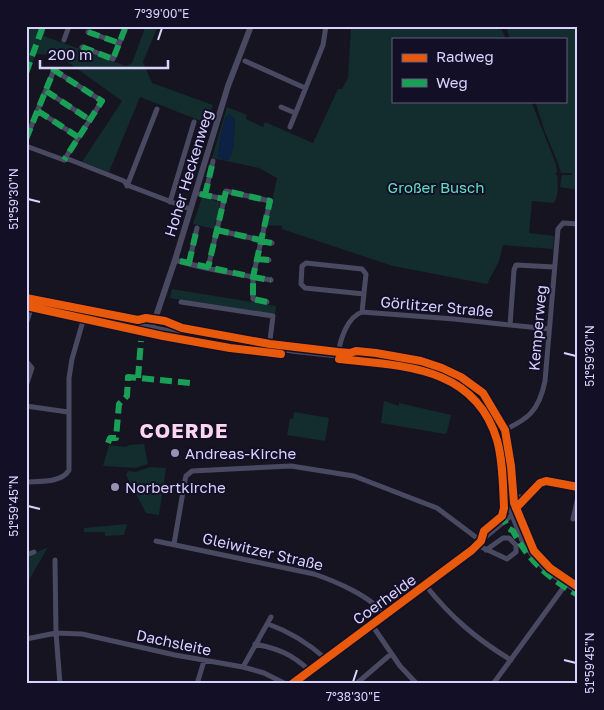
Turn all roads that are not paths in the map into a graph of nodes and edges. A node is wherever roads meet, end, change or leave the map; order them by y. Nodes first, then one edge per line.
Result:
1 (69, 26) edge
2 (126, 26) edge
3 (251, 26) edge
4 (326, 26) edge
5 (88, 32) dead end
6 (64, 40) dead end
7 (119, 44) junction
8 (82, 47) dead end
9 (245, 61) dead end
10 (305, 88) junction
11 (46, 90) junction
12 (282, 107) dead end
13 (156, 109) dead end
14 (38, 111) junction
15 (295, 113) junction
16 (90, 120) junction
17 (194, 122) dead end
18 (290, 127) dead end
19 (78, 137) junction
20 (26, 139) edge
21 (26, 146) edge
22 (64, 160) junction
23 (213, 162) dead end
24 (127, 186) junction
25 (224, 199) junction
26 (170, 202) junction
27 (190, 209) junction
28 (578, 224) edge
29 (196, 228) dead end
30 (217, 230) junction
31 (260, 241) junction
32 (272, 243) dead end
33 (256, 259) junction
34 (175, 260) junction
35 (269, 260) dead end
36 (189, 263) junction
37 (554, 267) junction
38 (208, 268) junction
39 (253, 278) junction
40 (271, 280) dead end
41 (364, 294) junction
42 (30, 302) edge
43 (182, 302) dead end
44 (267, 302) dead end
45 (362, 312) junction
46 (85, 314) junction
47 (26, 324) edge
48 (510, 325) junction
49 (152, 328) junction
50 (549, 329) junction
51 (269, 348) junction
52 (338, 355) junction
53 (26, 360) edge
54 (26, 386) edge
55 (26, 406) edge
56 (68, 412) junction
57 (500, 432) junction
58 (26, 482) edge
59 (578, 488) edge
60 (508, 492) junction
61 (526, 497) junction
62 (578, 497) edge
63 (512, 515) junction
64 (573, 519) dead end
65 (156, 541) dead end
66 (479, 543) junction
67 (174, 544) junction
68 (486, 550) junction
69 (34, 552) dead end
70 (26, 555) edge
71 (55, 560) dead end
72 (566, 584) junction
73 (426, 586) junction
74 (578, 591) edge
75 (385, 616) junction
76 (271, 617) dead end
77 (268, 624) junction
78 (372, 625) junction
79 (56, 633) junction
80 (26, 639) edge
81 (256, 644) junction
82 (392, 654) junction
83 (326, 659) junction
84 (511, 660) junction
85 (204, 661) junction
86 (243, 667) junction
87 (310, 671) junction
88 (60, 684) edge
89 (197, 684) edge
90 (286, 684) edge
91 (292, 684) edge
92 (356, 684) edge
93 (417, 684) edge
94 (493, 684) edge

1 - 6 street
2 - 7 street
3 - 27 street, Hoher Heckenweg
4 - 10 street
5 - 7 street
7 - 8 street
9 - 10 street
10 - 15 street
11 - 14 street
11 - 16 street
11 - 16 street
12 - 15 street
13 - 24 street
14 - 19 street
14 - 20 street
15 - 18 street
16 - 19 street
17 - 26 street
19 - 22 street
21 - 22 street
22 - 24 street
23 - 25 street
24 - 26 street
25 - 30 street
25 - 31 street
26 - 27 street
27 - 34 street, Hoher Heckenweg
28 - 37 street, Kemperweg
29 - 36 street
30 - 31 street
30 - 38 street
31 - 32 street
31 - 33 street
33 - 35 street
33 - 39 street
34 - 36 street
34 - 49 street, Hoher Heckenweg
36 - 38 street
37 - 48 street, Görlitzer Straße
37 - 50 street, Kemperweg
38 - 39 street
39 - 40 street
39 - 44 street
41 - 41 street, Görlitzer Straße
41 - 45 street, Görlitzer Straße
42 - 46 street
42 - 47 street
43 - 51 street
45 - 48 street, Görlitzer Straße
45 - 52 street, Görlitzer Straße
46 - 49 street
46 - 56 street
48 - 50 street, Görlitzer Straße
49 - 51 street
50 - 57 street, Kemperweg
51 - 52 street
52 - 57 street
53 - 54 street
55 - 56 street
56 - 58 street
57 - 60 street
59 - 61 street, Coerheide
60 - 61 street
60 - 63 street
61 - 63 street, Coerheide
62 - 64 street
63 - 66 street, Coerheide
63 - 72 street
65 - 67 street, Gleiwitzer Straße
66 - 67 street
66 - 68 street
66 - 73 street, Coerheide
67 - 75 street, Gleiwitzer Straße
68 - 68 street
69 - 70 street
71 - 79 street
72 - 74 street
72 - 84 street
73 - 75 street, Coerheide
73 - 84 street
75 - 78 street, Coerheide
76 - 77 street
77 - 81 street
77 - 83 street
78 - 82 street
78 - 83 street, Coerheide
79 - 80 street, Dachsleite
79 - 85 street, Dachsleite
79 - 88 street
81 - 86 street
81 - 87 street
82 - 92 street
82 - 93 street
83 - 87 street, Coerheide
84 - 94 street
85 - 86 street, Dachsleite
85 - 89 street
86 - 90 street, Dachsleite
87 - 91 street, Coerheide

